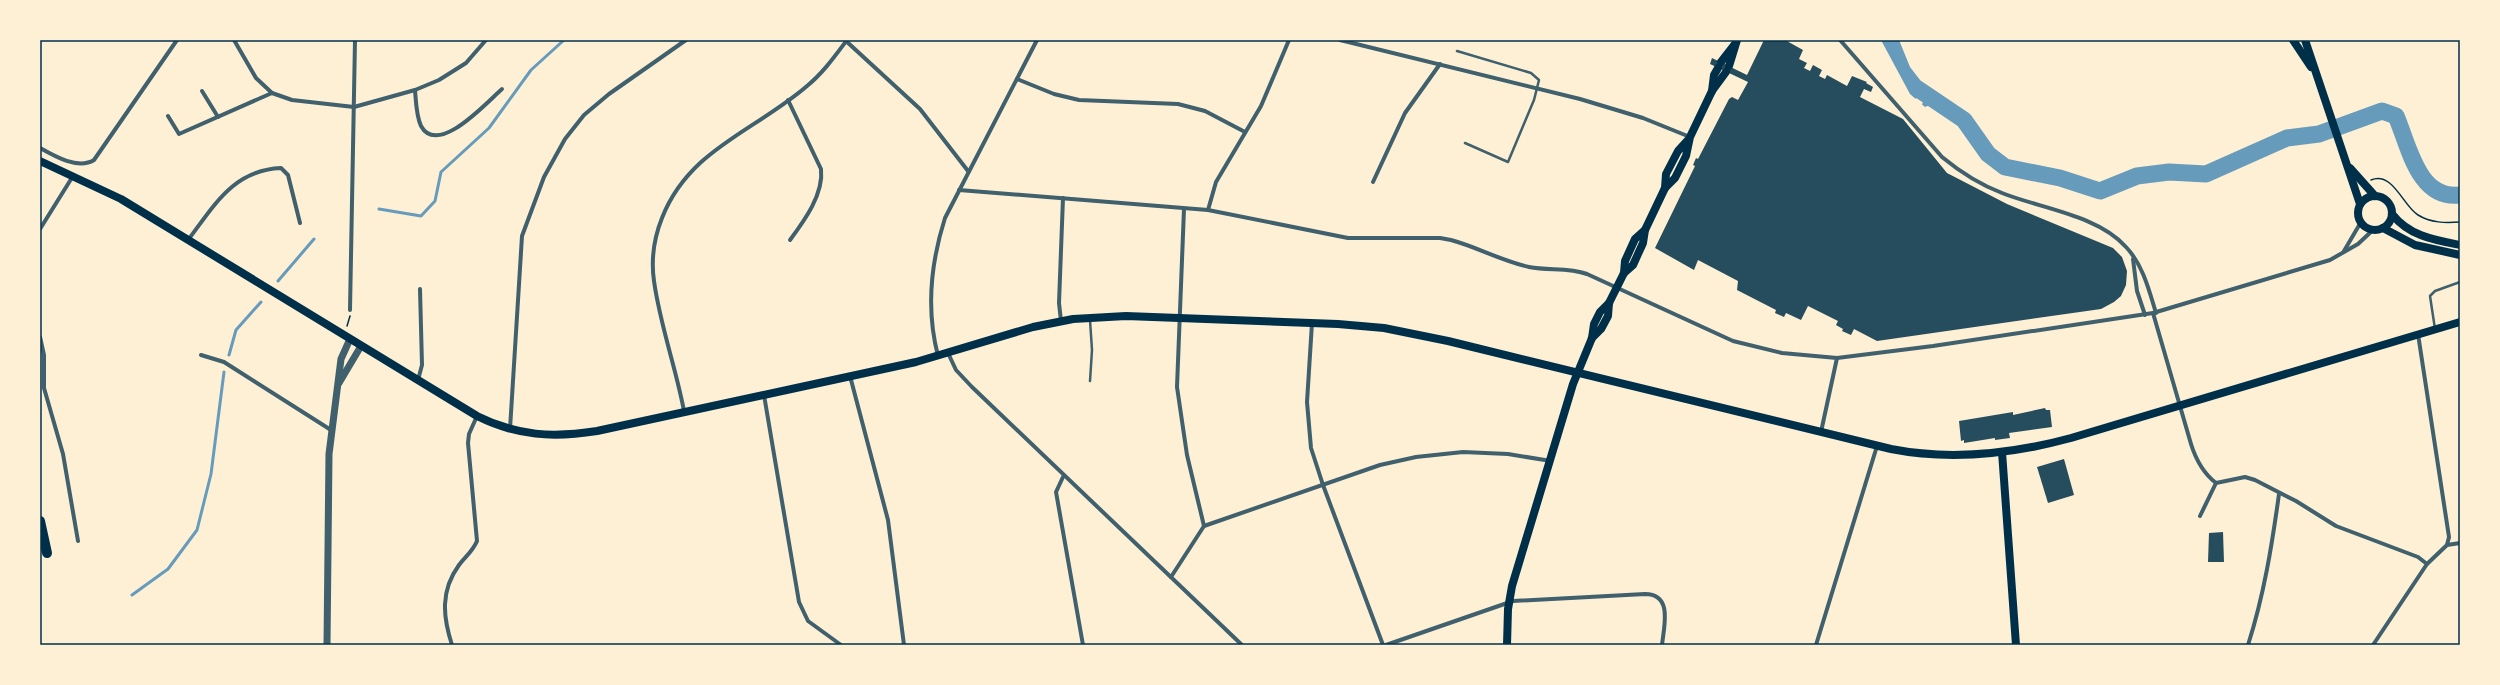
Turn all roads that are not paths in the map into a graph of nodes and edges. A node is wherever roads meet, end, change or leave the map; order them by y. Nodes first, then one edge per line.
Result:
1 (177, 40) edge
2 (234, 40) edge
3 (355, 40) edge
4 (486, 40) edge
5 (686, 40) edge
6 (846, 40) edge
7 (1037, 40) edge
8 (1289, 40) edge
9 (1340, 40) edge
10 (1840, 40) edge
11 (2293, 40) edge
12 (2305, 40) edge
13 (1736, 42) edge
14 (1457, 52) dead end
15 (1440, 64) junction
16 (2314, 73) junction
17 (1017, 79) junction
18 (502, 89) dead end
19 (415, 90) junction
20 (1538, 90) junction
21 (202, 91) dead end
22 (1712, 91) junction
23 (272, 94) junction
24 (788, 100) junction
25 (354, 108) junction
26 (168, 116) dead end
27 (218, 117) junction
28 (1245, 132) junction
29 (1689, 139) junction
30 (1465, 142) dead end
31 (40, 148) edge
32 (40, 161) edge
33 (2349, 167) junction
34 (968, 171) junction
35 (73, 176) junction
36 (1373, 182) dead end
37 (960, 190) junction
38 (2374, 196) junction
39 (1063, 198) junction
40 (2360, 204) junction
41 (1184, 209) junction
42 (1208, 210) junction
43 (2392, 214) junction
44 (2361, 222) junction
45 (300, 223) dead end
46 (2383, 228) junction
47 (40, 229) edge
48 (2373, 230) junction
49 (188, 240) junction
50 (790, 240) dead end
51 (2460, 245) edge
52 (2344, 252) junction
53 (2460, 255) edge
54 (2133, 257) junction
55 (2460, 282) edge
56 (1617, 288) junction
57 (420, 289) dead end
58 (350, 310) road end
59 (2154, 313) junction
60 (2145, 315) junction
61 (1090, 317) junction
62 (1179, 318) junction
63 (1061, 321) junction
64 (2460, 322) edge
65 (1312, 323) junction
66 (2435, 329) junction
67 (2418, 334) junction
68 (40, 337) edge
69 (350, 339) junction
70 (361, 346) junction
71 (948, 353) junction
72 (201, 356) dead end
73 (938, 356) junction
74 (1837, 358) junction
75 (1577, 372) junction
76 (850, 376) junction
77 (418, 381) junction
78 (1090, 381) dead end
79 (339, 383) junction
80 (764, 394) junction
81 (2180, 406) junction
82 (684, 411) junction
83 (477, 416) junction
84 (331, 430) junction
85 (510, 430) junction
86 (1821, 432) junction
87 (1877, 446) junction
88 (2002, 452) junction
89 (1551, 462) junction
90 (1063, 477) junction
91 (2216, 483) junction
92 (1323, 485) junction
93 (2279, 494) junction
94 (2200, 516) dead end
95 (40, 521) edge
96 (1204, 526) junction
97 (78, 542) dead end
98 (2460, 544) edge
99 (2448, 545) junction
100 (47, 553) dead end
101 (2427, 564) junction
102 (1171, 578) junction
103 (1508, 602) junction
104 (327, 645) edge
105 (452, 645) edge
106 (841, 645) edge
107 (904, 645) edge
108 (1083, 645) edge
109 (1242, 645) edge
110 (1384, 645) edge
111 (1507, 645) edge
112 (1662, 645) edge
113 (1816, 645) edge
114 (2016, 645) edge
115 (2248, 645) edge
116 (2373, 645) edge

1 - 31 street
2 - 23 street
3 - 25 street
4 - 19 street
5 - 85 street
6 - 24 street
6 - 34 street
7 - 17 street
8 - 28 street
9 - 15 street
10 - 54 street
11 - 16 main road
12 - 16 main road
13 - 22 main road
13 - 22 main road
14 - 20 lane
15 - 20 street
15 - 36 street
16 - 33 main road
17 - 28 street
17 - 34 street
18 - 19 street
19 - 25 street
20 - 29 street
20 - 30 lane
21 - 27 street
22 - 29 main road
23 - 25 street
23 - 27 street
24 - 50 street
24 - 82 street
25 - 58 street
26 - 27 street
28 - 42 street
29 - 56 main road
32 - 35 main road
33 - 38 main road
33 - 40 main road
34 - 37 street
35 - 47 street
35 - 49 main road
37 - 39 street
37 - 73 street
38 - 40 main road
38 - 43 main road
39 - 41 street
39 - 63 street
40 - 44 main road
41 - 42 street
41 - 62 street
42 - 56 street
43 - 46 main road
43 - 51 main road
44 - 48 main road
44 - 52 street
45 - 49 street
46 - 48 main road
46 - 53 main road
48 - 52 street
49 - 69 main road
52 - 59 street
54 - 59 street
54 - 60 street
55 - 66 lane
56 - 74 street
56 - 75 main road
57 - 77 street
59 - 60 street
59 - 81 street
60 - 74 street
61 - 62 main road
61 - 63 main road
61 - 78 lane
62 - 65 main road
62 - 96 street
63 - 71 main road
64 - 66 main road
65 - 75 main road
65 - 92 street
66 - 67 main road
67 - 81 main road
67 - 99 street
68 - 97 street
69 - 70 main road
69 - 79 street
70 - 77 main road
70 - 79 street
71 - 73 main road
71 - 90 street
72 - 84 street
73 - 76 main road
74 - 86 street
75 - 86 main road
75 - 89 main road
76 - 80 main road
76 - 107 street
77 - 83 main road
79 - 84 street
80 - 82 main road
80 - 106 street
81 - 88 main road
81 - 91 street
82 - 85 main road
83 - 85 main road
83 - 105 street
84 - 104 street
86 - 87 main road
87 - 88 main road
87 - 113 street
88 - 114 main road
89 - 92 street
89 - 103 main road
90 - 102 street
90 - 108 street
91 - 93 street
91 - 94 street
92 - 96 street
92 - 110 street
93 - 101 street
93 - 115 street
95 - 100 highway
96 - 102 street
98 - 99 street
99 - 101 street
101 - 116 street
102 - 109 street
103 - 110 street
103 - 111 main road
103 - 112 street

